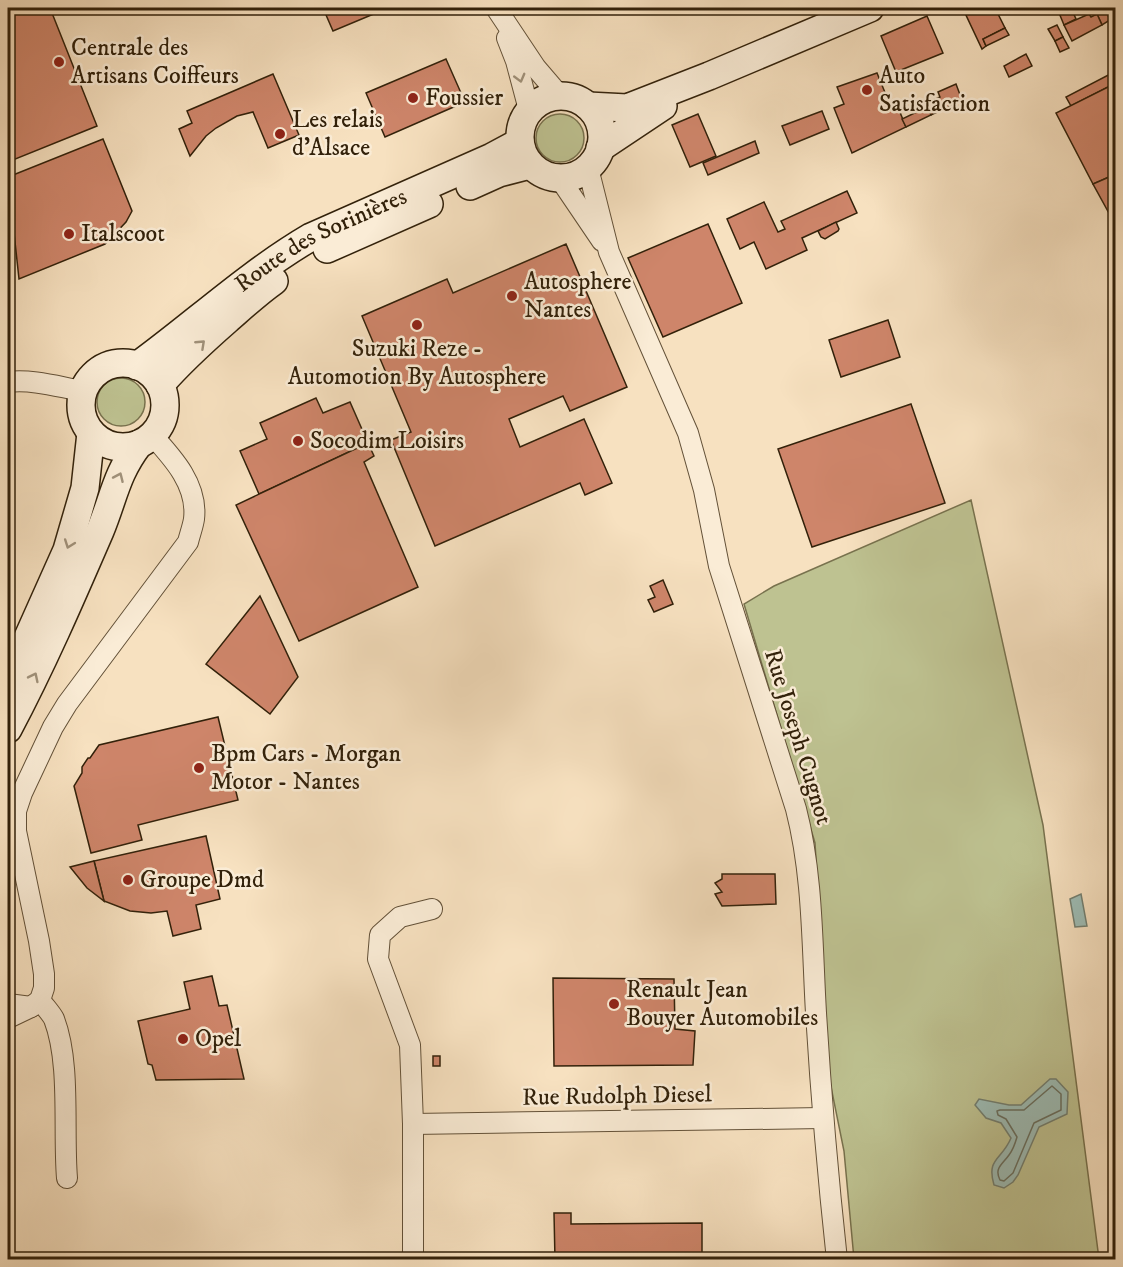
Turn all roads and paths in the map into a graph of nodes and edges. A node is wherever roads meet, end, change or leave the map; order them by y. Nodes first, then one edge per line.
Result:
1 (495, 8) edge
2 (870, 8) edge
3 (709, 76) junction
4 (560, 96) junction
5 (588, 106) junction
6 (529, 110) junction
7 (525, 153) junction
8 (594, 158) junction
9 (560, 178) junction
10 (609, 252) junction
11 (137, 366) junction
12 (8, 382) edge
13 (160, 385) junction
14 (83, 391) junction
15 (91, 433) junction
16 (145, 440) junction
17 (8, 682) edge
18 (8, 729) edge
19 (432, 909) dead end
20 (8, 1004) edge
21 (35, 1004) junction
22 (8, 1017) edge
23 (822, 1118) junction
24 (413, 1125) junction
25 (68, 1178) dead end
26 (413, 1260) edge
27 (837, 1260) edge

1 - 4 street
1 -> 6 street
2 - 3 main road
3 - 5 main road
3 - 8 main road
4 - 5 main road
4 - 6 main road
5 - 8 main road
6 - 7 main road
7 - 9 main road
7 - 11 main road, Route des Sorinières
13 -> 7 main road, Route des Sorinières
8 - 9 main road
8 - 10 street, Rue Joseph Cugnot
9 - 10 street, Rue Joseph Cugnot
10 - 23 street, Rue Joseph Cugnot
11 - 13 main road
11 - 14 main road
12 - 14 street
13 - 16 main road
14 - 15 main road
15 - 16 main road
15 -> 17 main road
18 -> 16 main road
16 - 21 street
19 - 24 street
20 - 21 street
21 - 22 street
21 - 25 street
23 - 24 street, Rue Rudolph Diesel
23 - 27 street, Rue Joseph Cugnot
24 - 26 street

